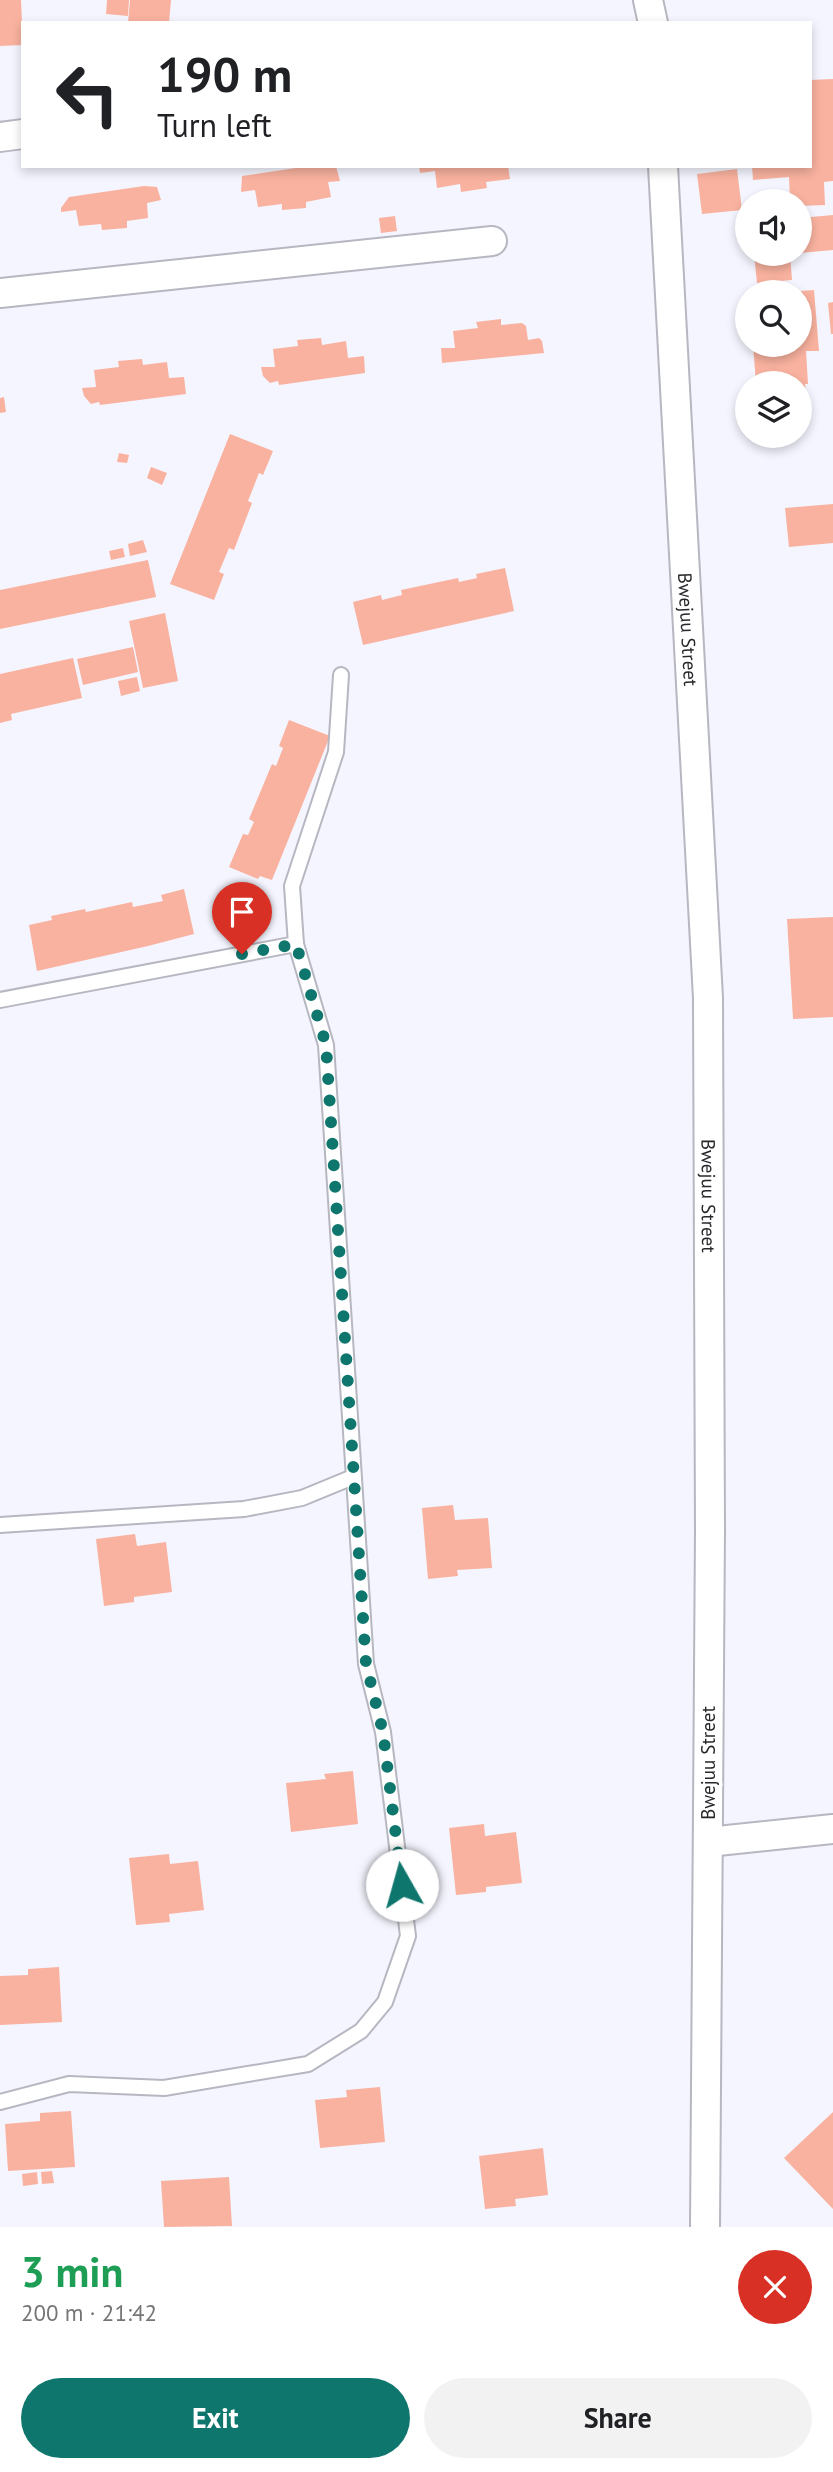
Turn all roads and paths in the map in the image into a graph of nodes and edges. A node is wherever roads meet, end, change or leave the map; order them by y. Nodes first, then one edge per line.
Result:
1 (648, 0) edge
2 (653, 21) edge
3 (21, 134) edge
4 (0, 137) edge
5 (663, 168) edge
6 (492, 241) dead end
7 (0, 293) edge
8 (341, 675) dead end
9 (296, 944) junction
10 (0, 1000) edge
11 (354, 1477) junction
12 (0, 1525) edge
13 (833, 1829) edge
14 (708, 1842) junction
15 (0, 2102) edge
16 (705, 2227) edge

1 - 2 street
3 - 4 street
5 - 14 street, Bwejuu Street
6 - 7 street
8 - 9 lane
9 - 10 lane
9 - 11 lane
11 - 12 lane
11 - 15 lane
13 - 14 street
14 - 16 street, Bwejuu Street

